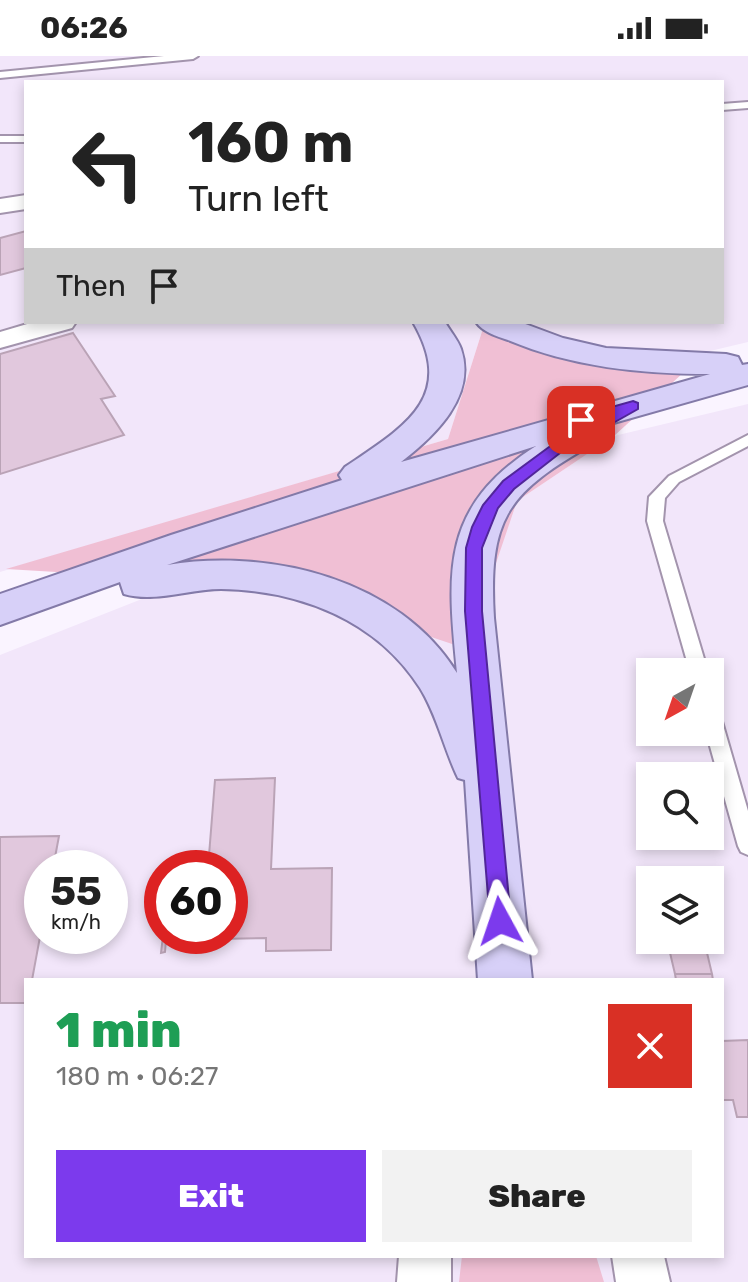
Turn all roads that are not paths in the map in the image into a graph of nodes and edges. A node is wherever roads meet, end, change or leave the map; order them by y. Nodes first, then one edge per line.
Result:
1 (193, 56) edge
2 (0, 75) edge
3 (748, 105) edge
4 (724, 107) edge
5 (0, 139) edge
6 (24, 139) edge
7 (24, 202) edge
8 (0, 206) edge
9 (56, 324) edge
10 (430, 324) edge
11 (497, 324) edge
12 (0, 340) edge
13 (748, 364) edge
14 (748, 374) edge
15 (633, 406) junction
16 (748, 440) edge
17 (321, 499) junction
18 (7, 607) edge
19 (695, 658) edge
20 (720, 746) edge
21 (491, 803) junction
22 (747, 841) edge
23 (505, 978) edge
24 (425, 1258) edge
25 (638, 1258) edge
26 (424, 1282) edge
27 (643, 1282) edge

1 - 2 lane
3 - 4 lane
5 - 6 lane
7 - 8 street
9 - 12 street
10 - 17 main road
11 - 13 main road
14 - 15 main road
15 - 17 main road
15 - 21 main road
16 - 19 lane
17 - 18 main road
18 - 21 main road
20 - 22 lane
21 - 23 main road
24 - 26 street
25 - 27 street

